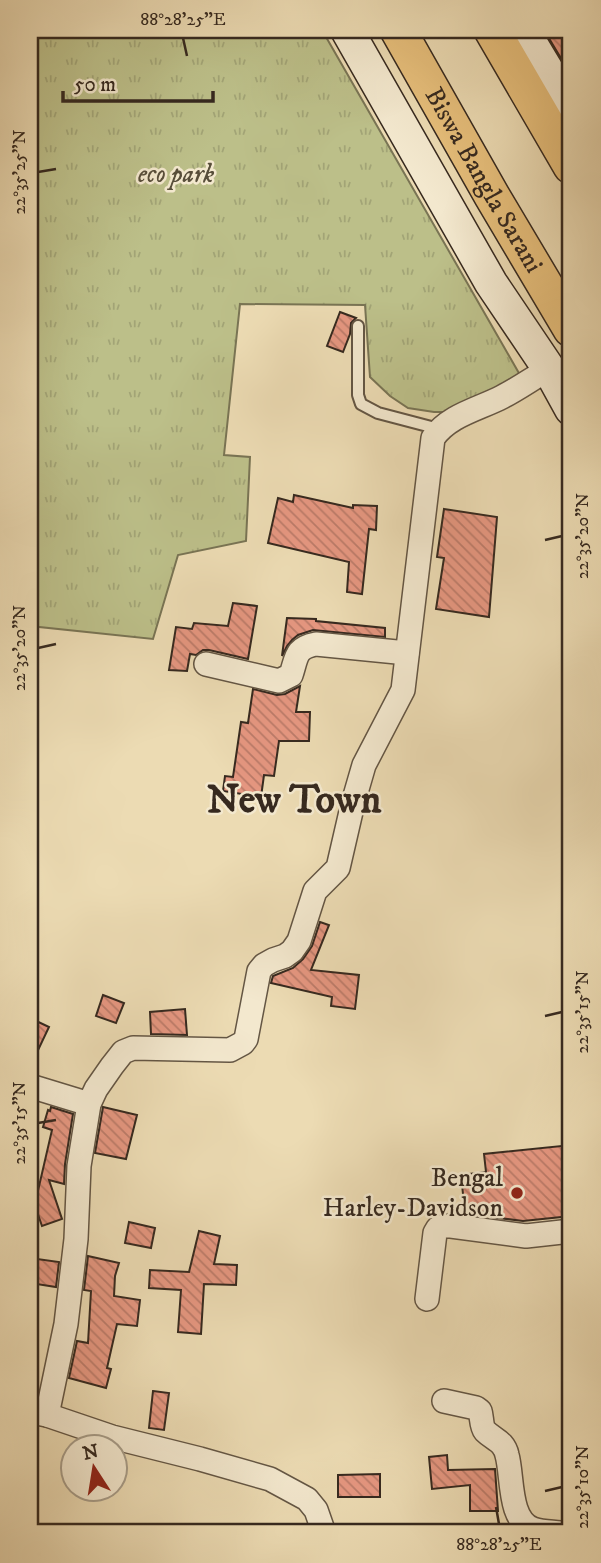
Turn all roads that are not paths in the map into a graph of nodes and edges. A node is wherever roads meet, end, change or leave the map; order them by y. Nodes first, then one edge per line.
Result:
1 (347, 30) edge
2 (398, 30) edge
3 (492, 30) edge
4 (523, 30) edge
5 (571, 110) edge
6 (571, 166) edge
7 (358, 327) dead end
8 (571, 329) edge
9 (549, 369) junction
10 (571, 409) edge
11 (439, 429) junction
12 (407, 653) junction
13 (205, 664) dead end
14 (30, 1086) edge
15 (89, 1104) junction
16 (571, 1231) edge
17 (427, 1299) dead end
18 (444, 1401) dead end
19 (38, 1413) edge
20 (324, 1533) edge
21 (560, 1533) edge

1 - 9 street
2 - 8 main road, Biswa Bangla Sarani
3 - 6 main road
4 - 5 street
7 - 11 lane
9 - 10 street
9 - 11 street
11 - 12 street
12 - 13 street
12 - 15 street
14 - 15 street
15 - 19 street
16 - 17 street
18 - 21 street
19 - 20 street

